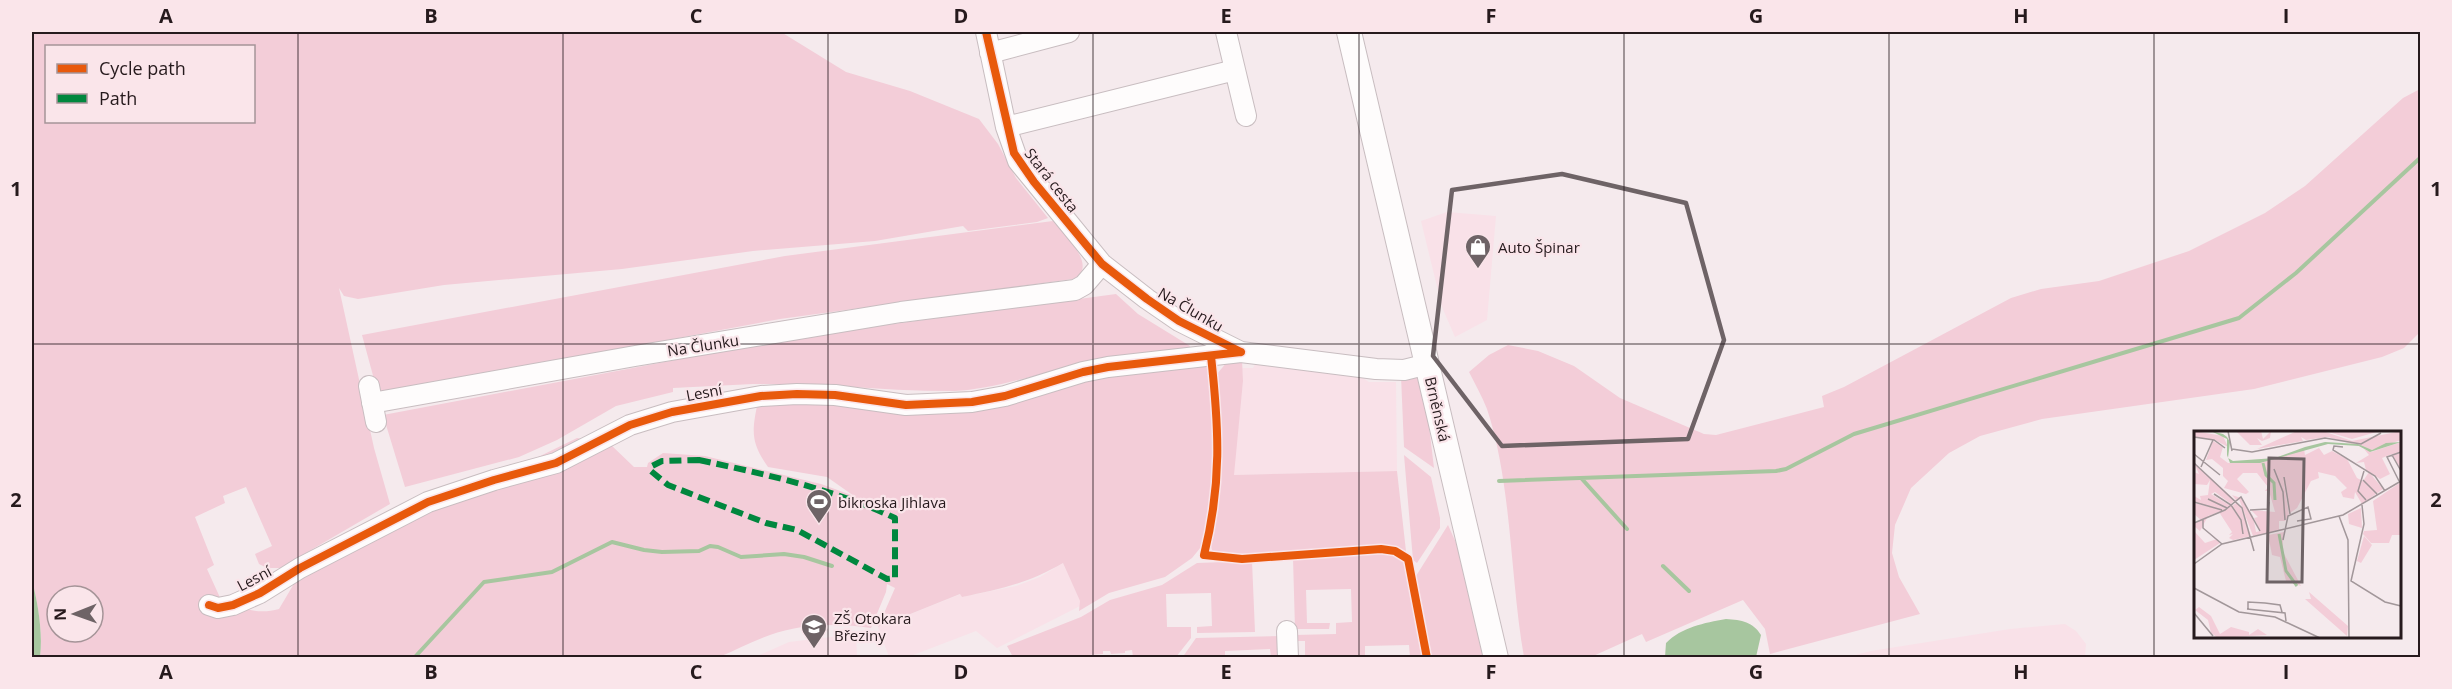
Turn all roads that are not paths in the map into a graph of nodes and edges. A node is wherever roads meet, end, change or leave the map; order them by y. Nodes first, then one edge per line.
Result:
1 (986, 32) edge
2 (1069, 32) edge
3 (1226, 32) edge
4 (1349, 32) edge
5 (990, 53) junction
6 (1235, 70) junction
7 (1246, 116) dead end
8 (1006, 127) junction
9 (1102, 264) junction
10 (1241, 352) junction
11 (1428, 364) junction
12 (372, 404) dead end
13 (209, 605) dead end
14 (1287, 631) dead end
15 (1288, 657) edge
16 (1496, 657) edge

1 - 5 street, Stará cesta
2 - 5 street
3 - 6 street
4 - 11 main road, Brněnská
5 - 8 street, Stará cesta
6 - 7 street
6 - 8 street
8 - 9 street, Stará cesta
9 - 10 street, Na Člunku
9 - 12 street, Na Člunku
10 - 11 street, Na Člunku
10 - 13 street, Lesní
11 - 16 main road, Brněnská
14 - 15 street

